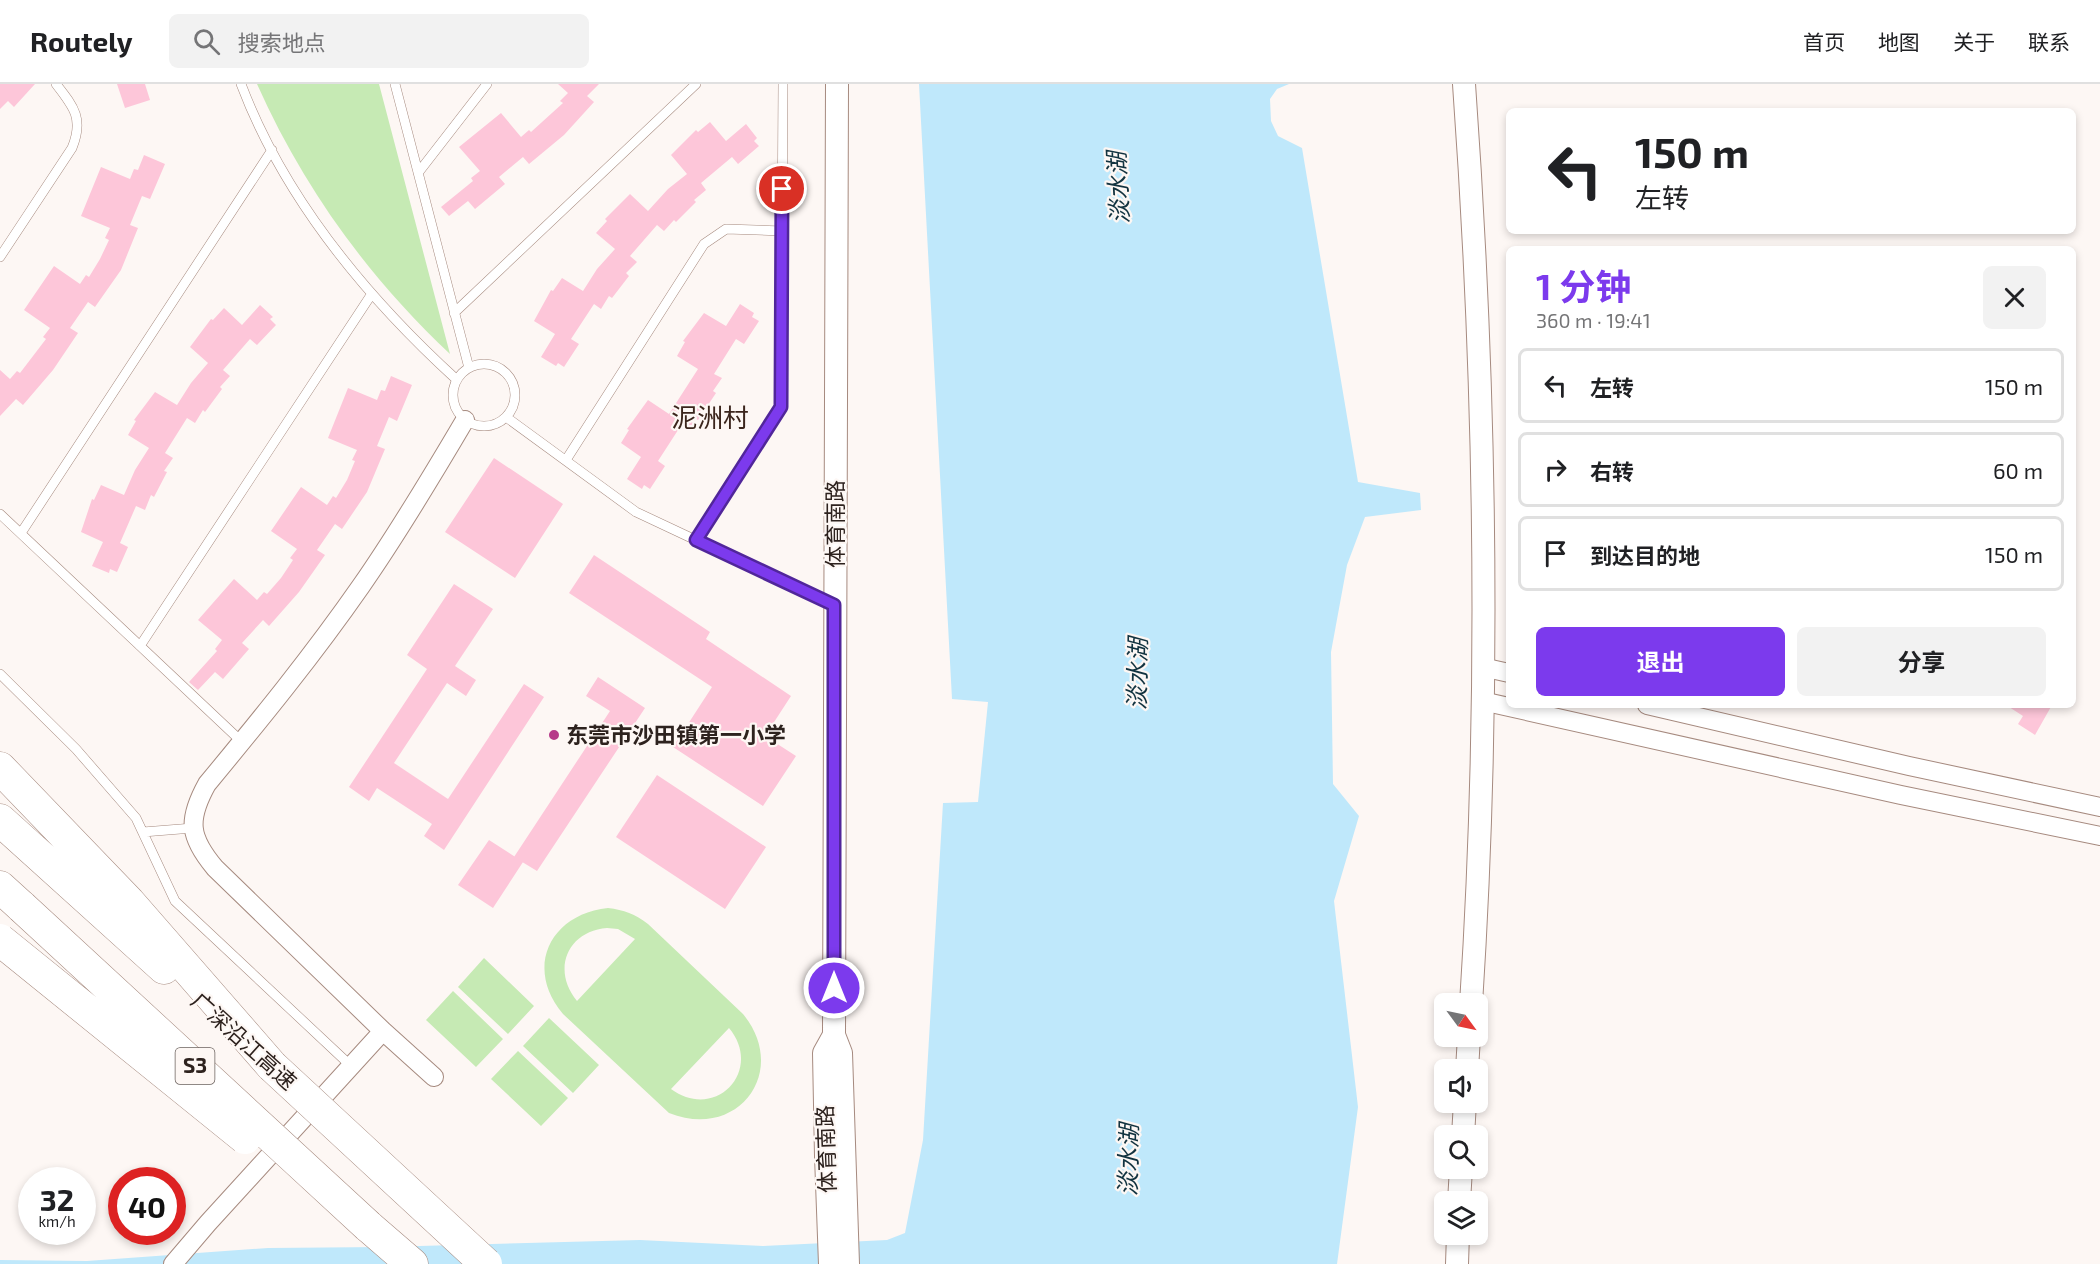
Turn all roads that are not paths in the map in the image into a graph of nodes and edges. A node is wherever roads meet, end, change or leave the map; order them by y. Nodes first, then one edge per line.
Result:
1 (56, 84) edge
2 (241, 84) edge
3 (394, 84) edge
4 (488, 84) edge
5 (696, 84) edge
6 (783, 84) edge
7 (837, 84) edge
8 (1464, 84) edge
9 (272, 150) junction
10 (418, 173) junction
11 (782, 231) junction
12 (0, 258) edge
13 (371, 295) junction
14 (454, 313) junction
15 (469, 368) junction
16 (457, 380) junction
17 (506, 417) junction
18 (465, 420) junction
19 (566, 460) junction
20 (0, 514) edge
21 (21, 533) junction
22 (696, 540) junction
23 (834, 605) junction
24 (140, 646) junction
25 (1482, 667) junction
26 (1506, 672) edge
27 (0, 674) edge
28 (1482, 701) junction
29 (1506, 706) edge
30 (1513, 708) edge
31 (1660, 708) edge
32 (242, 742) junction
33 (1909, 766) junction
34 (0, 768) edge
35 (1901, 795) junction
36 (2100, 807) edge
37 (0, 820) edge
38 (193, 828) junction
39 (143, 832) junction
40 (2100, 836) edge
41 (11, 897) edge
42 (0, 940) edge
43 (1472, 993) edge
44 (383, 1031) junction
45 (272, 1066) junction
46 (351, 1066) junction
47 (434, 1077) dead end
48 (835, 1155) junction
49 (368, 1226) junction
50 (1457, 1245) edge
51 (173, 1264) edge
52 (412, 1264) edge
53 (486, 1264) edge
54 (830, 1264) edge
55 (848, 1264) edge
56 (1456, 1264) edge

1 - 12 lane
2 - 9 lane
3 - 10 lane
4 - 10 lane
5 - 14 lane
6 - 11 lane
7 - 23 street, 体育南路
8 - 25 street
9 - 13 lane
9 - 21 lane
10 - 14 lane
11 - 19 lane
11 - 22 lane
13 - 16 lane
13 - 24 lane
14 - 15 lane
15 - 16 lane
15 - 17 lane
16 - 18 lane
17 - 18 lane
17 - 19 lane
18 - 32 street
19 - 22 lane
20 - 21 lane
21 - 24 lane
22 - 23 lane
23 - 48 street, 体育南路
24 - 32 lane
25 - 26 street
25 - 28 street
27 - 39 lane
28 - 29 street
28 - 43 street
30 - 35 street
31 - 33 street
32 - 38 street
33 - 35 street
33 - 36 street
34 - 45 highway
35 - 40 street
37 - 45 highway, 广深沿江高速 / S3
38 - 39 lane
38 - 44 street
39 - 46 lane
41 - 49 highway, S3, bridge
42 - 49 highway, bridge
44 - 46 street
44 - 47 street
45 - 53 highway, 广深沿江高速 / S3, bridge
46 - 51 street
48 - 54 street, 体育南路
48 - 55 street, 体育南路
49 - 52 highway, S3
50 - 56 street

